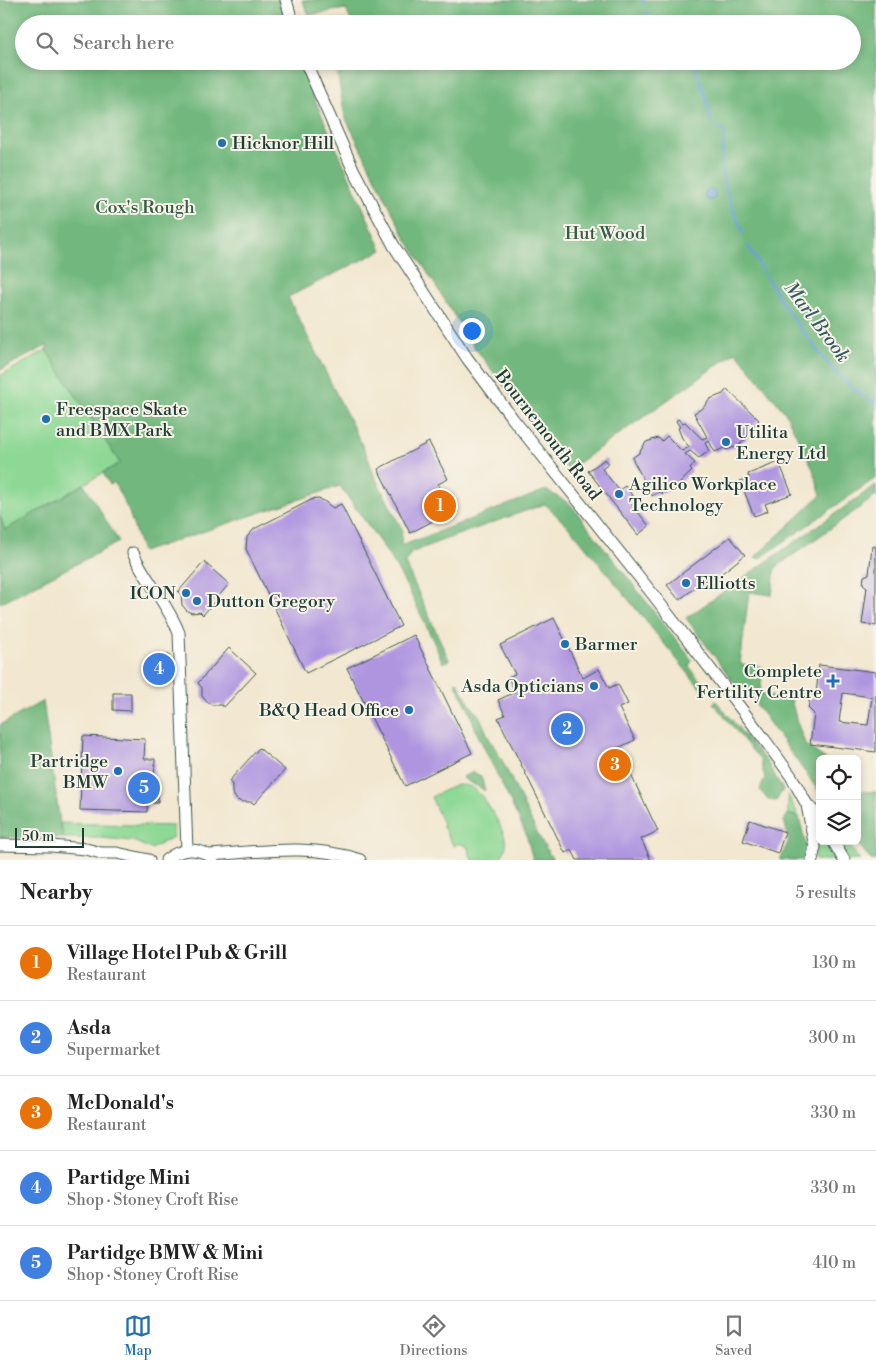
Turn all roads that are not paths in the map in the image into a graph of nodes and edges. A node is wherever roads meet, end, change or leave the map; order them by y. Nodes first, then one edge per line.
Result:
1 (286, 0) edge
2 (290, 15) edge
3 (309, 70) edge
4 (133, 553) dead end
5 (806, 802) junction
6 (816, 813) edge
7 (0, 845) edge
8 (835, 845) edge
9 (187, 850) junction
10 (276, 851) junction
11 (102, 853) junction
12 (212, 857) edge
13 (112, 860) edge
14 (148, 860) edge
15 (166, 860) edge
16 (258, 860) edge
17 (360, 860) edge
18 (812, 860) edge
19 (844, 860) edge

1 - 2 street
3 - 5 street, Bournemouth Road
4 - 9 street
5 - 6 street, Bournemouth Road
5 - 18 street, Bournemouth Road
7 - 11 street
8 - 19 street
9 - 12 street
9 - 15 street
10 - 12 street
10 - 16 street
10 - 17 street
11 - 13 street
11 - 14 street

